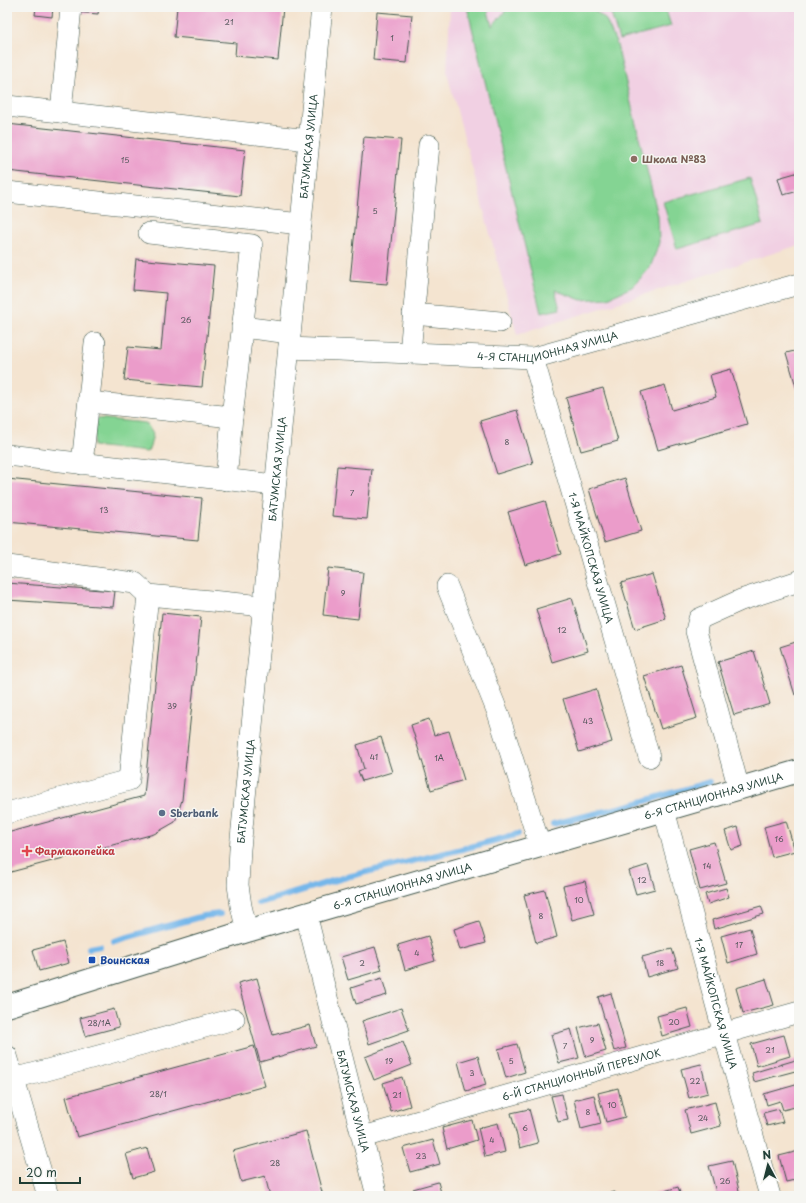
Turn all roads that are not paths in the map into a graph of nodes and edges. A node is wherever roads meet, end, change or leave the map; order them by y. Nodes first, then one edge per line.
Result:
1 (71, 7) edge
2 (322, 7) edge
3 (7, 106) edge
4 (61, 112) junction
5 (309, 140) junction
6 (429, 145) dead end
7 (7, 192) edge
8 (301, 224) junction
9 (150, 233) dead end
10 (799, 284) edge
11 (413, 314) junction
12 (500, 322) dead end
13 (242, 327) junction
14 (290, 340) junction
15 (96, 344) dead end
16 (410, 353) junction
17 (533, 358) junction
18 (89, 402) junction
19 (232, 417) junction
20 (7, 456) edge
21 (82, 464) junction
22 (226, 480) junction
23 (275, 485) junction
24 (7, 566) edge
25 (799, 581) edge
26 (447, 586) dead end
27 (148, 595) junction
28 (264, 606) junction
29 (649, 757) dead end
30 (799, 771) edge
31 (739, 789) junction
32 (664, 810) junction
33 (7, 814) edge
34 (540, 846) junction
35 (306, 914) junction
36 (247, 930) junction
37 (7, 1006) edge
38 (799, 1012) edge
39 (234, 1019) dead end
40 (724, 1034) junction
41 (7, 1056) edge
42 (14, 1079) junction
43 (363, 1137) junction
44 (46, 1196) edge
45 (377, 1196) edge
46 (770, 1196) edge

1 - 4 street
2 - 5 street, БАТУМСКАЯ УЛИЦА
3 - 4 street
4 - 5 street
5 - 8 street, БАТУМСКАЯ УЛИЦА
6 - 11 street
7 - 8 street
8 - 14 street, БАТУМСКАЯ УЛИЦА
9 - 13 street
10 - 17 street, 4-Я СТАНЦИОННАЯ УЛИЦА
11 - 12 street
11 - 16 street
13 - 14 street, 4-Я СТАНЦИОННАЯ УЛИЦА
13 - 19 street
14 - 16 street, 4-Я СТАНЦИОННАЯ УЛИЦА
14 - 23 street, БАТУМСКАЯ УЛИЦА
15 - 18 street
16 - 17 street, 4-Я СТАНЦИОННАЯ УЛИЦА
17 - 29 street, 1-Я МАЙКОПСКАЯ УЛИЦА
18 - 19 street
18 - 21 street
19 - 22 street
20 - 21 street
21 - 22 street
22 - 23 street
23 - 28 street, БАТУМСКАЯ УЛИЦА
24 - 27 street
25 - 31 street
26 - 34 street
27 - 28 street
27 - 33 street
28 - 36 street, БАТУМСКАЯ УЛИЦА
30 - 31 main road, 6-Я СТАНЦИОННАЯ УЛИЦА
31 - 32 main road, 6-Я СТАНЦИОННАЯ УЛИЦА
32 - 34 main road, 6-Я СТАНЦИОННАЯ УЛИЦА
32 - 40 street, 1-Я МАЙКОПСКАЯ УЛИЦА
34 - 35 main road, 6-Я СТАНЦИОННАЯ УЛИЦА
35 - 36 main road, 6-Я СТАНЦИОННАЯ УЛИЦА
35 - 43 street, БАТУМСКАЯ УЛИЦА
36 - 37 main road, 6-Я СТАНЦИОННАЯ УЛИЦА
38 - 40 street, 6-Й СТАНЦИОННЫЙ ПЕРЕУЛОК
39 - 42 street
40 - 43 street, 6-Й СТАНЦИОННЫЙ ПЕРЕУЛОК
40 - 46 street, 1-Я МАЙКОПСКАЯ УЛИЦА
41 - 42 street
42 - 44 street
43 - 45 street, БАТУМСКАЯ УЛИЦА

